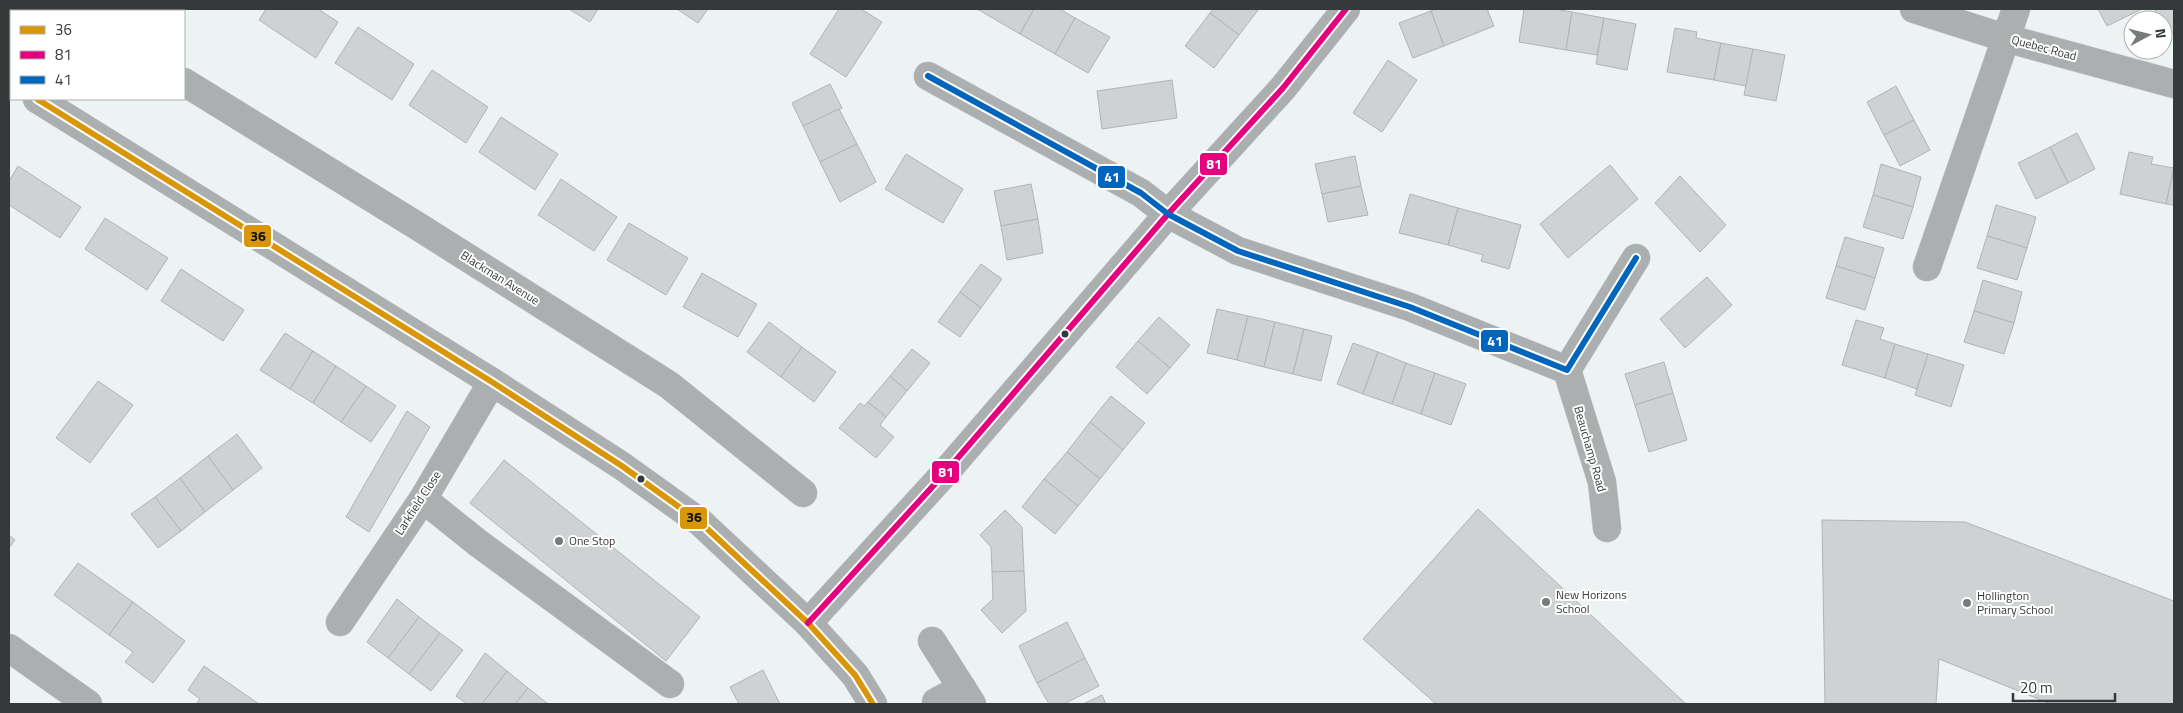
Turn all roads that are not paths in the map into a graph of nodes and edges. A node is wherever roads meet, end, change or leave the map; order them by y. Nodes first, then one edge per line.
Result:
1 (1346, 9) edge
2 (1914, 9) edge
3 (2016, 9) edge
4 (2005, 38) junction
5 (928, 76) dead end
6 (185, 83) edge
7 (2174, 84) edge
8 (39, 100) edge
9 (1168, 214) junction
10 (1636, 258) dead end
11 (1927, 267) dead end
12 (1567, 370) junction
13 (492, 382) junction
14 (804, 493) dead end
15 (423, 498) junction
16 (1607, 528) dead end
17 (340, 622) dead end
18 (808, 623) junction
19 (932, 641) dead end
20 (9, 648) edge
21 (670, 684) dead end
22 (967, 696) edge
23 (936, 702) dead end
24 (88, 704) edge
25 (873, 704) edge

1 - 9 street
2 - 4 street, Quebec Road
3 - 4 street
4 - 7 street, Quebec Road
4 - 11 street
5 - 9 street
6 - 14 street, Blackman Avenue
8 - 13 street
9 - 12 street
9 - 18 street
10 - 12 street
12 - 16 street, Beauchamp Road
13 - 15 street, Larkfield Close
13 - 18 street
15 - 17 street, Larkfield Close
15 - 21 street
18 - 25 street
19 - 22 street
20 - 24 street
22 - 23 street

